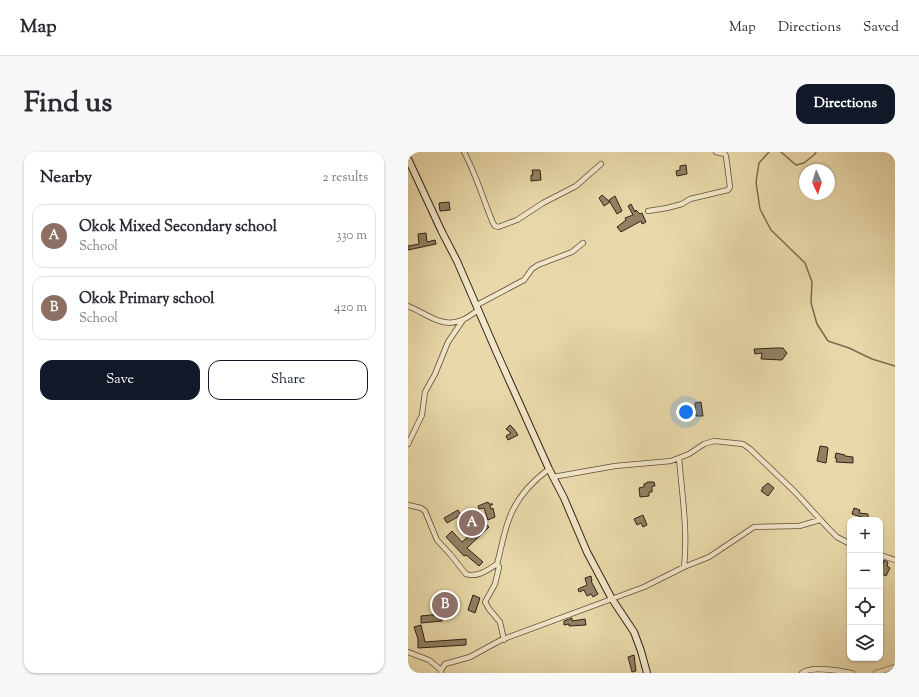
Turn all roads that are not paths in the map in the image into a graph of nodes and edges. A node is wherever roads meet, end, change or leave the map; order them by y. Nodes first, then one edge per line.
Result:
1 (464, 152) edge
2 (716, 152) edge
3 (408, 160) edge
4 (601, 164) dead end
5 (648, 211) dead end
6 (583, 243) dead end
7 (408, 306) edge
8 (478, 308) junction
9 (463, 320) junction
10 (408, 444) edge
11 (679, 458) junction
12 (549, 469) junction
13 (554, 477) junction
14 (408, 505) edge
15 (820, 520) junction
16 (847, 542) edge
17 (883, 556) edge
18 (895, 560) edge
19 (497, 564) junction
20 (684, 567) junction
21 (612, 598) junction
22 (504, 640) junction
23 (408, 652) edge
24 (895, 667) edge
25 (441, 672) edge
26 (647, 673) edge
27 (802, 673) edge
28 (852, 673) edge
29 (876, 673) edge

1 - 4 street
2 - 5 street
3 - 8 street
6 - 8 street
7 - 9 street
8 - 9 street
8 - 12 street
9 - 10 street
11 - 13 street
11 - 15 street
11 - 20 street
12 - 13 street
12 - 19 street
13 - 21 street
14 - 19 street
15 - 16 street
15 - 20 street
17 - 18 street
19 - 22 street
20 - 21 street
21 - 22 street
21 - 26 street
22 - 25 street
23 - 25 street
24 - 29 street
27 - 28 street

